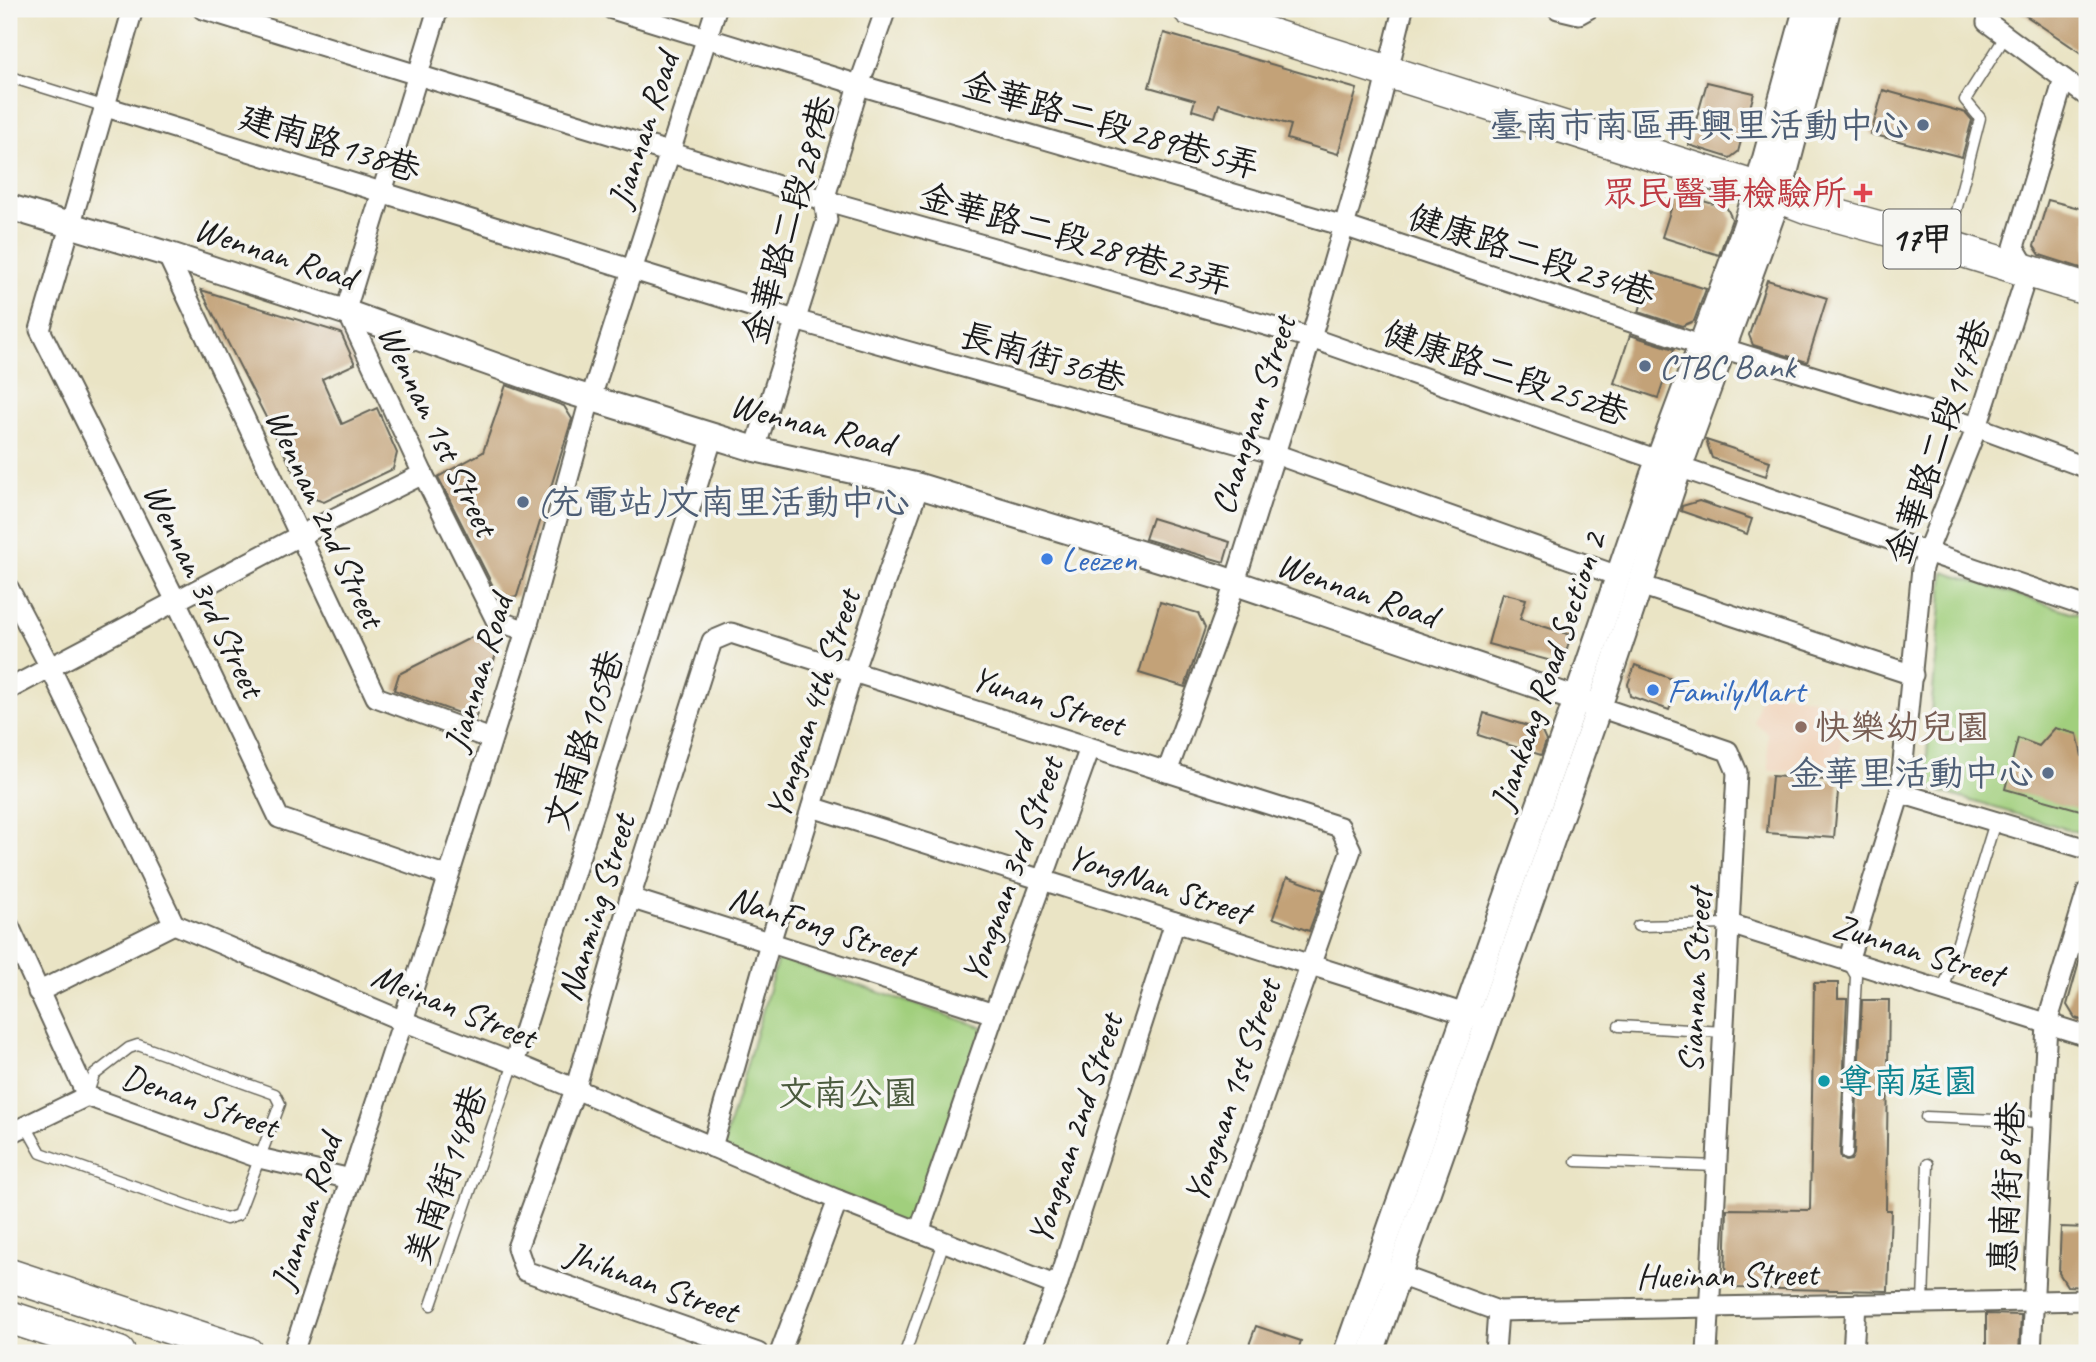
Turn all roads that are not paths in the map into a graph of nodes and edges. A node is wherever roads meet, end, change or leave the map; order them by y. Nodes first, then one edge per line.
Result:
1 (133, 9) edge
2 (203, 9) edge
3 (438, 9) edge
4 (612, 9) edge
5 (716, 9) edge
6 (886, 9) edge
7 (1189, 9) edge
8 (1404, 9) edge
9 (1558, 9) edge
10 (1588, 9) edge
11 (1806, 9) edge
12 (1828, 9) edge
13 (1990, 9) edge
14 (705, 37) junction
15 (2005, 37) junction
16 (1387, 73) junction
17 (418, 75) junction
18 (10, 78) edge
19 (2064, 79) junction
20 (859, 85) junction
21 (2087, 96) edge
22 (103, 106) junction
23 (668, 153) junction
24 (383, 192) junction
25 (1768, 192) junction
26 (824, 200) junction
27 (9, 207) edge
28 (71, 224) junction
29 (1344, 226) junction
30 (1947, 246) junction
31 (167, 254) junction
32 (631, 270) junction
33 (2028, 271) junction
34 (2087, 289) edge
35 (348, 313) junction
36 (795, 320) junction
37 (1311, 338) junction
38 (1711, 346) junction
39 (590, 398) junction
40 (1977, 427) junction
41 (713, 436) junction
42 (755, 449) junction
43 (1275, 454) junction
44 (1669, 463) junction
45 (2087, 468) edge
46 (423, 474) junction
47 (919, 486) junction
48 (299, 536) junction
49 (1927, 551) junction
50 (1629, 580) junction
51 (1233, 584) junction
52 (9, 589) edge
53 (176, 601) junction
54 (2087, 607) edge
55 (526, 631) junction
56 (712, 641) joint
57 (50, 667) junction
58 (853, 672) junction
59 (1913, 675) junction
60 (9, 689) edge
61 (1587, 704) junction
62 (491, 739) junction
63 (1090, 748) junction
64 (1167, 772) junction
65 (1900, 793) junction
66 (812, 807) junction
67 (1995, 822) junction
68 (2087, 849) edge
69 (1351, 850) joint
70 (447, 876) junction
71 (1042, 880) junction
72 (2087, 892) edge
73 (630, 898) junction
74 (1175, 922) junction
75 (174, 924) junction
76 (1730, 924) junction
77 (9, 926) edge
78 (1639, 926) dead end
79 (770, 943) junction
80 (1848, 961) junction
81 (1310, 965) junction
82 (1943, 991) junction
83 (38, 992) junction
84 (994, 1014) junction
85 (1476, 1017) junction
86 (403, 1021) junction
87 (2047, 1023) junction
88 (1619, 1026) dead end
89 (1724, 1032) junction
90 (2087, 1036) edge
91 (514, 1063) junction
92 (575, 1090) junction
93 (88, 1096) junction
94 (1926, 1117) dead end
95 (2042, 1122) junction
96 (17, 1130) edge
97 (712, 1147) junction
98 (1847, 1154) dead end
99 (259, 1158) junction
100 (1576, 1161) dead end
101 (1928, 1164) dead end
102 (1717, 1166) junction
103 (351, 1179) junction
104 (838, 1200) junction
105 (919, 1232) junction
106 (944, 1242) junction
107 (1387, 1270) junction
108 (525, 1271) joint
109 (16, 1278) edge
110 (1057, 1286) junction
111 (2087, 1300) edge
112 (2033, 1301) junction
113 (1923, 1303) junction
114 (1856, 1304) junction
115 (431, 1305) dead end
116 (1710, 1307) junction
117 (1498, 1311) junction
118 (19, 1320) edge
119 (120, 1353) edge
120 (247, 1353) edge
121 (293, 1353) edge
122 (758, 1353) edge
123 (780, 1353) edge
124 (905, 1353) edge
125 (1030, 1353) edge
126 (1173, 1353) edge
127 (1346, 1353) edge
128 (1370, 1353) edge
129 (1495, 1353) edge
130 (1707, 1353) edge
131 (1853, 1353) edge
132 (2031, 1353) edge

1 - 22 street, Wennan 3rd Street
2 - 17 street, 金華路二段289巷23弄
3 - 17 street
4 - 14 street, 金華路二段289巷5弄
5 - 14 street, Jiannan Road
6 - 20 street, 金華路二段289巷
7 - 16 main road, 17甲
8 - 16 street, Changnan Street
9 - 10 street
11 - 25 street, Jiankang Road Section 2
12 - 25 street, Jiankang Road Section 2
13 - 15 street
14 - 20 street, 金華路二段289巷5弄
14 - 23 street, Jiannan Road
15 - 19 street
15 - 30 lane
16 - 25 main road, 17甲
16 - 29 street, Changnan Street
17 - 23 street, 金華路二段289巷23弄
17 - 24 street
18 - 22 lane, 建南路138巷
19 - 21 street
19 - 33 street
20 - 26 street, 金華路二段289巷
20 - 29 street, 金華路二段289巷5弄
22 - 24 street, 建南路138巷
22 - 28 street, Wennan 3rd Street
23 - 26 street, 金華路二段289巷23弄
23 - 32 street, Jiannan Road
24 - 32 street, 建南路138巷
24 - 35 street
25 - 30 main road, 17甲
25 - 38 street, Jiankang Road Section 2
26 - 36 street, 金華路二段289巷
26 - 37 street, 金華路二段289巷23弄
27 - 28 street, Wennan Road
28 - 31 street, Wennan Road
28 - 53 street, Wennan 3rd Street
29 - 37 street, Changnan Street
29 - 38 street, 健康路二段234巷
30 - 33 main road, 17甲
31 - 35 street, Wennan Road
31 - 48 street, Wennan 2nd Street
32 - 36 street, 建南路138巷
32 - 39 street, Jiannan Road
33 - 34 main road, 17甲
33 - 40 street, 金華路二段147巷
35 - 39 street, Wennan Road
35 - 46 street, Wennan 1st Street
36 - 42 street, 金華路二段289巷
36 - 43 street, 長南街36巷
37 - 43 street, Changnan Street
37 - 44 street, 健康路二段252巷
38 - 40 street, 健康路二段234巷
38 - 44 street, Jiankang Road Section 2
39 - 41 street, Wennan Road
39 - 55 street, Jiannan Road
40 - 45 street, 健康路二段234巷
40 - 49 street, 金華路二段147巷
41 - 42 street, Wennan Road
41 - 91 street, 文南路105巷
42 - 47 street, Wennan Road
43 - 50 street, 長南街36巷
43 - 51 street, Changnan Street
44 - 49 street, 健康路二段252巷
44 - 50 street, Jiankang Road Section 2
46 - 48 street
46 - 55 street, Wennan 1st Street
47 - 51 street, Wennan Road
47 - 58 street, Yongnan 4th Street
48 - 53 street
48 - 62 street, Wennan 2nd Street
49 - 54 street, 健康路二段252巷
49 - 59 street, 金華路二段147巷
50 - 59 street, 長南街36巷
50 - 61 street, Jiankang Road Section 2
51 - 61 street, Wennan Road
51 - 64 street, Changnan Street
52 - 57 street
53 - 57 street
53 - 70 street, Wennan 3rd Street
55 - 62 street, Jiannan Road
56 - 58 street, Yunan Street
56 - 73 street, Nanming Street
57 - 60 street
57 - 75 street
58 - 63 street, Yunan Street
58 - 66 street, Yongnan 4th Street
59 - 65 street, 金華路二段147巷
61 - 76 street, Siannan Street
61 - 85 street, Jiankang Road Section 2
62 - 70 street, Jiannan Road
63 - 64 street, Yunan Street
63 - 71 street, Yongnan 3rd Street
64 - 69 street, Yunan Street
65 - 67 street
65 - 80 street, 金華路二段147巷
66 - 71 street, YongNan Street
66 - 79 street, Yongnan 4th Street
67 - 68 street
67 - 82 lane
69 - 81 street, Yongnan 1st Street
70 - 86 street, Jiannan Road
71 - 74 street, YongNan Street
71 - 84 street, Yongnan 3rd Street
72 - 87 street, 惠南街84巷
73 - 79 street, NanFong Street
73 - 92 street, Nanming Street
74 - 81 street, YongNan Street
74 - 110 street, Yongnan 2nd Street
75 - 83 street
75 - 86 street, Meinan Street
76 - 78 lane
76 - 80 street, Zunnan Street
76 - 89 street, Siannan Street
77 - 83 street, Denan Street
79 - 84 street, NanFong Street
79 - 97 street
80 - 82 street, Zunnan Street
80 - 98 lane
81 - 85 street, YongNan Street
81 - 126 street, Yongnan 1st Street
82 - 87 street, Zunnan Street
83 - 93 street, Denan Street
84 - 105 street, Yongnan 3rd Street
85 - 107 street, Jiankang Road Section 2
86 - 91 street, Meinan Street
86 - 103 street, Jiannan Road
87 - 90 street, Zunnan Street
87 - 95 street, 惠南街84巷
88 - 89 lane
89 - 102 street, Siannan Street
91 - 92 street, Meinan Street
91 - 115 lane, 美南街148巷
92 - 97 street, Meinan Street
92 - 108 street, Nanming Street
93 - 96 street
93 - 99 street, Denan Street
93 - 99 lane
94 - 95 lane
95 - 112 street, 惠南街84巷
96 - 99 lane
97 - 104 street, Meinan Street
99 - 103 street, Denan Street
100 - 102 lane
101 - 113 lane
102 - 116 street, Siannan Street
103 - 121 street, Jiannan Road
104 - 105 street, Meinan Street
104 - 123 street
105 - 106 street, Meinan Street
106 - 110 street, Meinan Street
106 - 124 lane
107 - 117 street, Hueinan Street
107 - 127 street, Jiankang Road Section 2
107 - 128 street, Jiankang Road Section 2
108 - 122 street, Jhihnan Street
109 - 120 main road
110 - 125 street, Yongnan 2nd Street
111 - 112 street, Hueinan Street
112 - 113 street, Hueinan Street
112 - 132 street, 惠南街84巷
113 - 114 street, Hueinan Street
114 - 116 street, Hueinan Street
114 - 131 street
116 - 117 street, Hueinan Street
116 - 130 street, Siannan Street
117 - 129 street
118 - 119 main road

